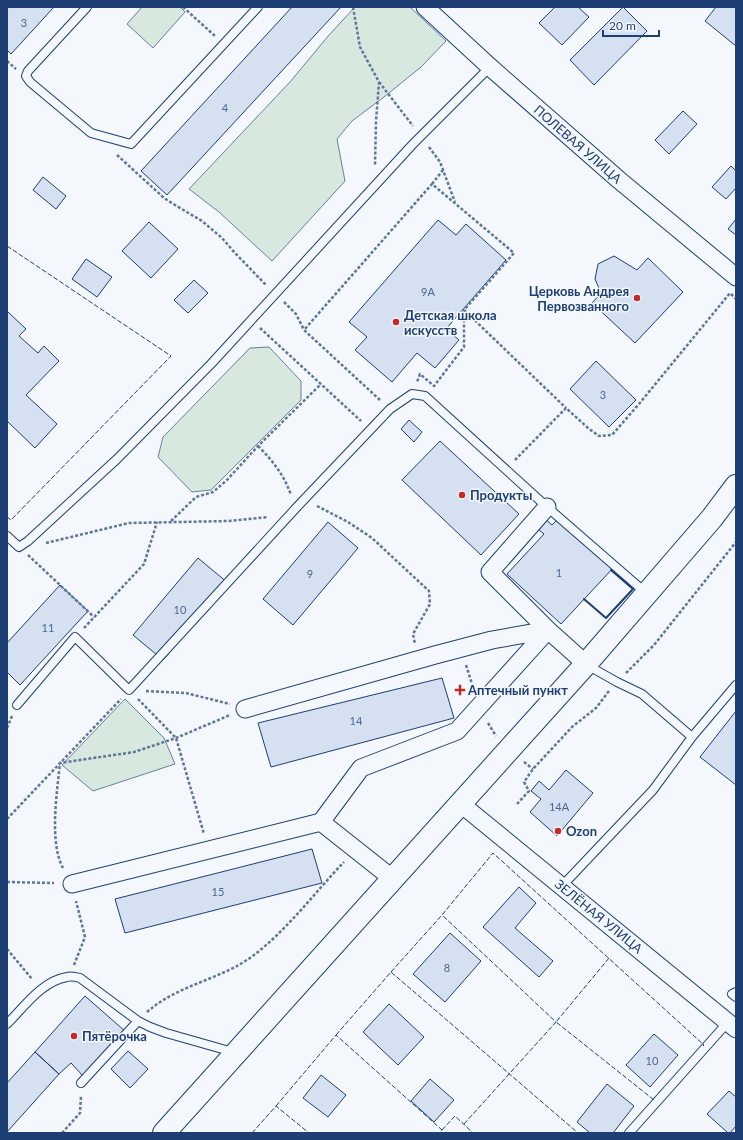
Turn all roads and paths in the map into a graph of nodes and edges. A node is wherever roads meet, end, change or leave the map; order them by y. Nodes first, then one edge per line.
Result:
1 (87, 7) edge
2 (183, 7) edge
3 (258, 7) edge
4 (353, 7) edge
5 (425, 7) edge
6 (224, 44) junction
7 (490, 67) junction
8 (379, 82) junction
9 (96, 135) junction
10 (421, 136) junction
11 (444, 170) junction
12 (432, 184) junction
13 (376, 185) junction
14 (456, 203) junction
15 (736, 277) edge
16 (730, 293) dead end
17 (276, 294) junction
18 (464, 310) junction
19 (251, 320) junction
20 (304, 330) junction
21 (321, 384) junction
22 (412, 394) junction
23 (566, 408) junction
24 (390, 409) junction
25 (370, 430) junction
26 (258, 446) junction
27 (506, 470) junction
28 (736, 486) edge
29 (547, 507) junction
30 (296, 508) junction
31 (157, 522) junction
32 (171, 522) junction
33 (7, 536) edge
34 (736, 542) edge
35 (19, 547) junction
36 (647, 593) junction
37 (94, 617) junction
38 (548, 630) junction
39 (75, 637) junction
40 (419, 659) junction
41 (586, 664) junction
42 (617, 682) junction
43 (736, 685) edge
44 (129, 690) junction
45 (17, 705) dead end
46 (245, 709) junction
47 (692, 737) junction
48 (176, 738) junction
49 (60, 763) junction
50 (461, 804) junction
51 (517, 804) dead end
52 (7, 819) edge
53 (321, 822) junction
54 (209, 850) junction
55 (355, 850) junction
56 (393, 879) junction
57 (7, 882) edge
58 (72, 884) junction
59 (562, 886) junction
60 (7, 949) edge
61 (69, 976) junction
62 (42, 990) junction
63 (736, 992) edge
64 (736, 997) edge
65 (138, 1021) junction
66 (7, 1024) edge
67 (732, 1025) edge
68 (236, 1052) junction
69 (81, 1083) joint
70 (62, 1133) edge
71 (164, 1133) edge
72 (629, 1133) edge

1 - 9 lane
2 - 6 path
3 - 6 lane
4 - 8 path
5 - 7 street, ПОЛЕВАЯ УЛИЦА
6 - 9 lane
7 - 10 lane
7 - 15 street, ПОЛЕВАЯ УЛИЦА
8 - 10 path
8 - 13 path
9 - 17 path
10 - 11 path
10 - 13 lane
11 - 12 path
11 - 14 path
12 - 14 path
12 - 20 path
13 - 17 lane
14 - 18 path
16 - 23 path
17 - 19 lane
17 - 20 path
18 - 22 path
18 - 23 path
19 - 21 path
19 - 35 lane
20 - 24 path
21 - 25 path
21 - 26 path
22 - 24 lane
22 - 27 lane
23 - 27 path
24 - 25 lane
25 - 30 lane
26 - 30 path
26 - 32 path
27 - 29 lane
28 - 36 main road
29 - 36 lane
29 - 38 street
30 - 32 path
30 - 40 path
30 - 44 lane
31 - 32 path
31 - 35 path
31 - 37 path
33 - 35 lane
34 - 42 path
35 - 37 path
36 - 41 main road
37 - 39 path
38 - 40 street
38 - 41 street
38 - 53 street
39 - 44 lane
39 - 45 lane
40 - 46 street
41 - 42 lane
41 - 50 main road
42 - 47 lane
42 - 51 path
43 - 47 lane
44 - 46 path
44 - 48 path
44 - 49 path
46 - 48 path
47 - 59 lane
48 - 49 path
48 - 54 path
49 - 52 path
49 - 58 path
50 - 56 main road
50 - 59 street, ЗЕЛЁНАЯ УЛИЦА
53 - 54 street
53 - 55 street
54 - 58 street
55 - 56 street
55 - 65 path
56 - 68 main road
57 - 58 path
58 - 61 path
59 - 67 street, ЗЕЛЁНАЯ УЛИЦА
60 - 62 path
61 - 62 lane
61 - 65 lane
62 - 66 lane
63 - 64 lane
65 - 68 lane
65 - 69 lane
67 - 72 lane
68 - 71 main road
69 - 70 path

